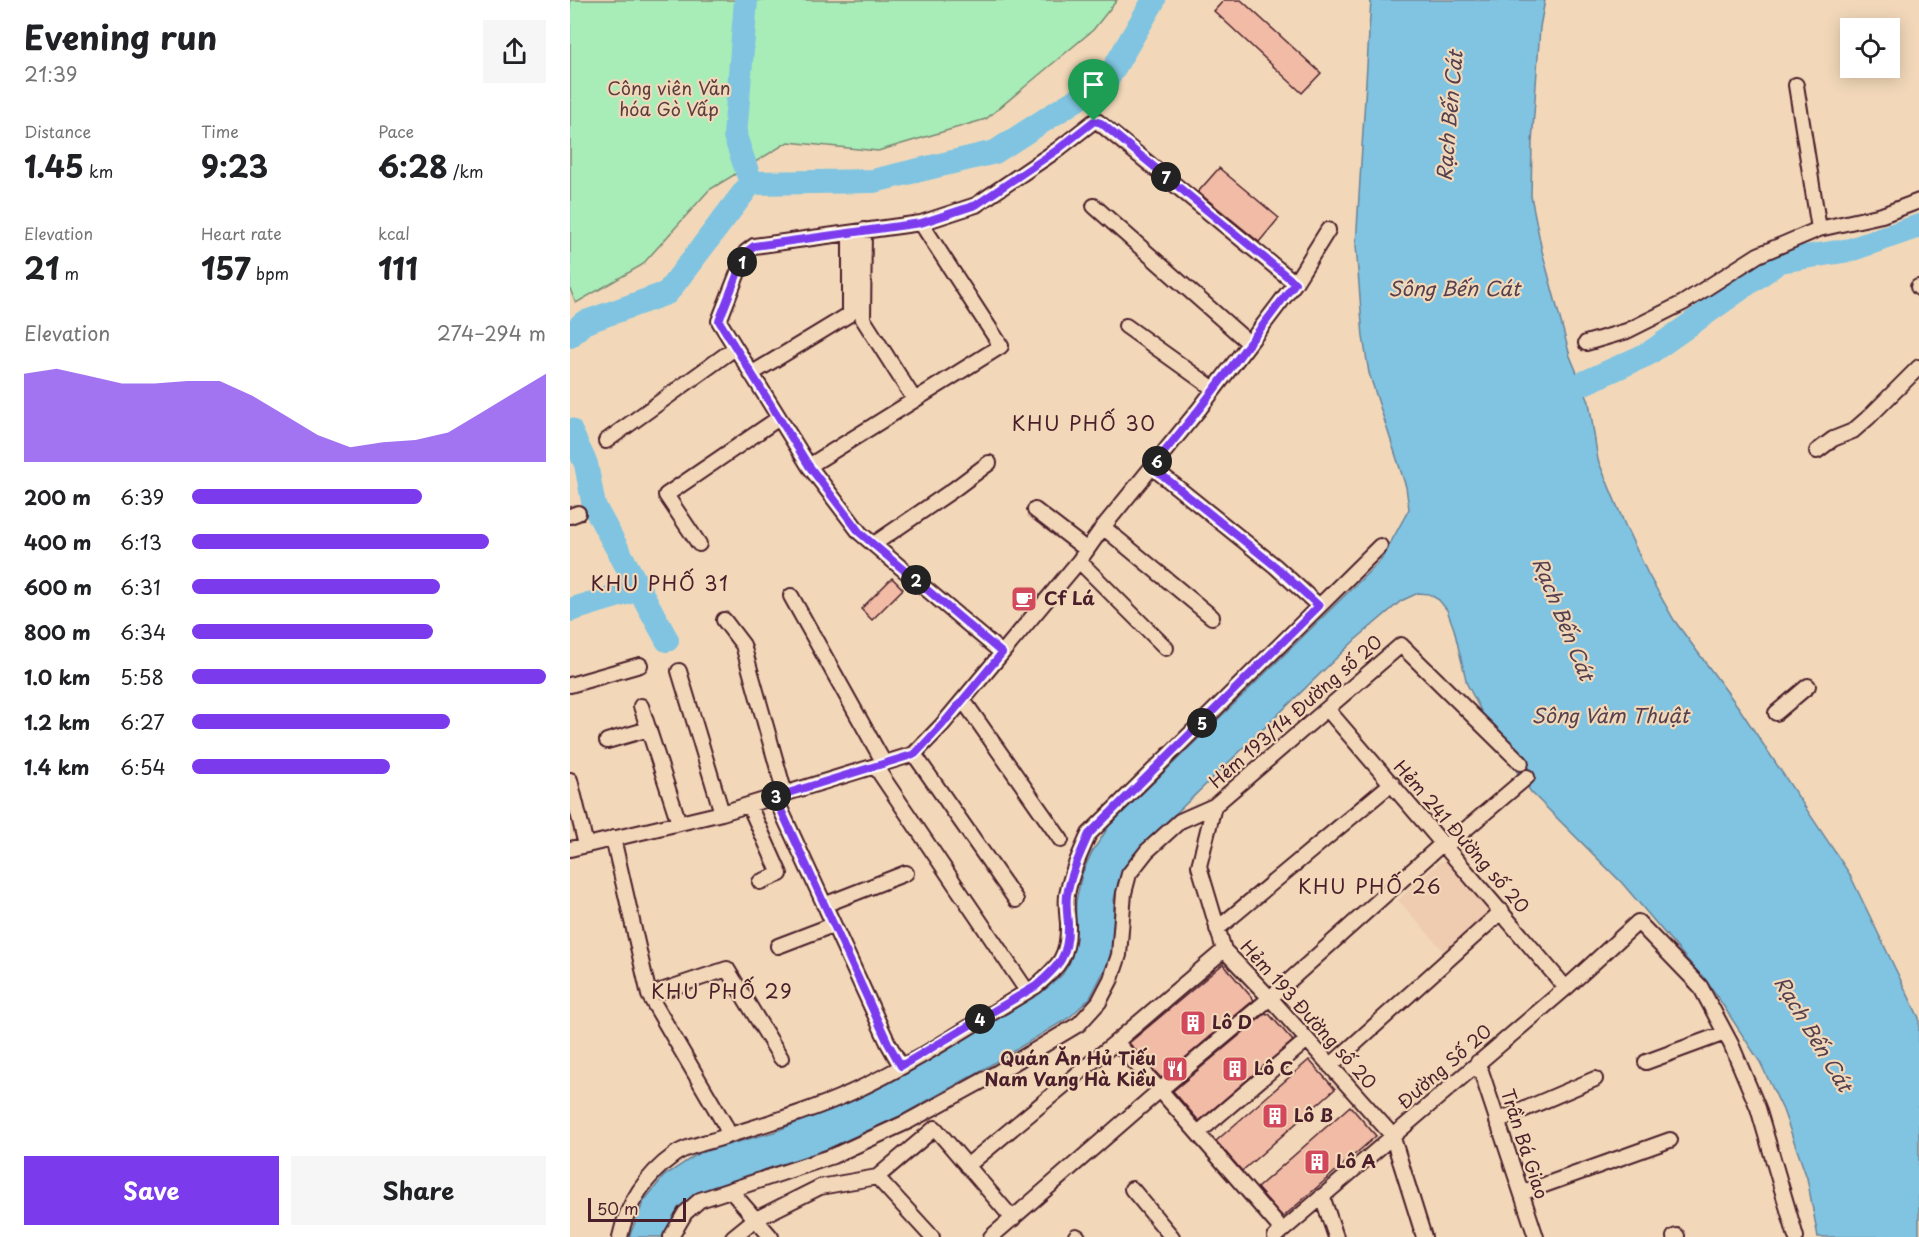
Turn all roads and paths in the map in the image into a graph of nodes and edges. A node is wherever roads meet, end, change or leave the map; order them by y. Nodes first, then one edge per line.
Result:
1 (1796, 85) dead end
2 (1919, 201) edge
3 (1094, 206) dead end
4 (921, 223) junction
5 (1819, 229) junction
6 (1328, 230) dead end
7 (857, 232) junction
8 (1295, 283) junction
9 (850, 314) junction
10 (863, 319) junction
11 (1126, 326) dead end
12 (1249, 343) junction
13 (1586, 343) dead end
14 (735, 348) junction
15 (1919, 367) edge
16 (752, 374) junction
17 (1214, 389) junction
18 (914, 399) junction
19 (779, 418) junction
20 (606, 441) dead end
21 (1817, 450) dead end
22 (989, 463) dead end
23 (809, 466) junction
24 (1152, 467) junction
25 (1035, 510) dead end
26 (1103, 527) junction
27 (699, 544) dead end
28 (874, 544) junction
29 (1380, 546) dead end
30 (1083, 555) junction
31 (791, 596) dead end
32 (1319, 606) junction
33 (1212, 617) dead end
34 (724, 620) dead end
35 (1166, 648) dead end
36 (1002, 653) junction
37 (640, 665) dead end
38 (679, 671) dead end
39 (570, 686) edge
40 (1808, 686) dead end
41 (963, 700) junction
42 (641, 706) dead end
43 (1328, 710) junction
44 (1776, 713) dead end
45 (649, 729) junction
46 (608, 741) dead end
47 (915, 754) junction
48 (1521, 763) dead end
49 (880, 765) junction
50 (1527, 777) dead end
51 (570, 780) edge
52 (1392, 783) junction
53 (780, 795) junction
54 (749, 805) junction
55 (1214, 806) junction
56 (722, 813) junction
57 (679, 823) junction
58 (614, 838) junction
59 (1061, 840) dead end
60 (1445, 844) junction
61 (586, 845) junction
62 (570, 849) edge
63 (906, 873) dead end
64 (760, 882) dead end
65 (1016, 900) dead end
66 (825, 905) junction
67 (1502, 911) junction
68 (834, 925) junction
69 (1217, 929) junction
70 (778, 946) dead end
71 (1224, 950) junction
72 (1566, 988) junction
73 (1027, 991) junction
74 (650, 995) junction
75 (1270, 998) junction
76 (1725, 1033) junction
77 (1307, 1040) junction
78 (1116, 1042) junction
79 (781, 1058) dead end
80 (1478, 1062) junction
81 (1646, 1062) dead end
82 (901, 1066) junction
83 (1330, 1066) junction
84 (1595, 1079) dead end
85 (1160, 1090) junction
86 (1497, 1121) junction
87 (1198, 1133) junction
88 (729, 1135) junction
89 (1392, 1135) junction
90 (1670, 1140) dead end
91 (967, 1166) junction
92 (877, 1177) junction
93 (1132, 1189) dead end
94 (731, 1191) junction
95 (1522, 1193) junction
96 (1322, 1196) junction
97 (1013, 1219) junction
98 (754, 1220) junction
99 (1278, 1234) edge
100 (620, 1237) edge
101 (671, 1237) edge
102 (733, 1237) edge
103 (771, 1237) edge
104 (932, 1237) edge
105 (991, 1237) edge
106 (1172, 1237) edge
107 (1336, 1237) edge
108 (1424, 1237) edge
109 (1536, 1237) edge
110 (1796, 1237) edge

1 - 5 street
2 - 5 street
3 - 12 street
4 - 7 street
4 - 8 street
4 - 18 street
5 - 13 street
6 - 8 street
7 - 9 street
7 - 10 street
7 - 14 street
8 - 12 street
9 - 10 street
9 - 16 street
10 - 18 street
11 - 17 street
12 - 17 street
14 - 16 street
14 - 20 street
15 - 21 street
16 - 19 street
17 - 24 street
18 - 23 street
19 - 23 street
19 - 27 street
22 - 28 street
23 - 28 street
24 - 26 street
24 - 32 street
25 - 30 street
26 - 30 street
26 - 33 street
28 - 36 street
29 - 32 street
30 - 35 street
30 - 36 street
31 - 49 street
32 - 73 street
34 - 53 street
36 - 41 street
37 - 39 street
38 - 56 street
40 - 44 street
41 - 47 street
41 - 59 street
42 - 45 street
43 - 48 street, Hẻm 193/14 Đường số 20
43 - 52 street, Hẻm 241 Đường số 20
43 - 55 street, Hẻm 193/14 Đường số 20
45 - 46 street
45 - 57 street
47 - 49 street
47 - 65 street
49 - 53 street
49 - 73 street
50 - 60 street
51 - 61 street
52 - 60 street, Hẻm 241 Đường số 20
52 - 69 street
53 - 54 street
53 - 66 street
54 - 56 street
54 - 64 street
55 - 69 street, Hẻm 193 Đường số 20
55 - 94 street, Hẻm 193/14 Đường số 20
56 - 57 street
57 - 58 street
58 - 61 street
58 - 74 street
60 - 67 street, Hẻm 241 Đường số 20
60 - 75 street
61 - 62 street
63 - 66 street
66 - 68 street
67 - 72 street, Hẻm 241 Đường số 20
67 - 83 street
68 - 70 street
68 - 82 street
69 - 71 street, Hẻm 193 Đường số 20
71 - 75 street, Hẻm 193 Đường số 20
71 - 78 street
72 - 76 street, Đường Số 20
72 - 80 street, Đường Số 20
73 - 82 street
74 - 79 street
74 - 88 street
75 - 77 street, Hẻm 193 Đường số 20
75 - 85 street
76 - 81 street
76 - 110 street
77 - 83 street, Hẻm 193 Đường số 20
77 - 87 street
78 - 85 street
78 - 91 street
80 - 86 street, Trần Bá Giao
80 - 89 street, Đường Số 20
82 - 88 street
83 - 89 street, Hẻm 193 Đường số 20
84 - 86 street
85 - 87 street
85 - 97 street
86 - 95 street, Trần Bá Giao
87 - 99 street
88 - 100 street
89 - 96 street, Đường Số 20
89 - 108 street
90 - 95 street
91 - 92 street
91 - 97 street
92 - 98 street
92 - 104 street
93 - 106 street
94 - 98 street
94 - 101 street, Hẻm 193/14 Đường số 20
95 - 109 street, Trần Bá Giao
96 - 99 street, Đường Số 20
96 - 107 street
97 - 105 street
98 - 102 street
98 - 103 street

